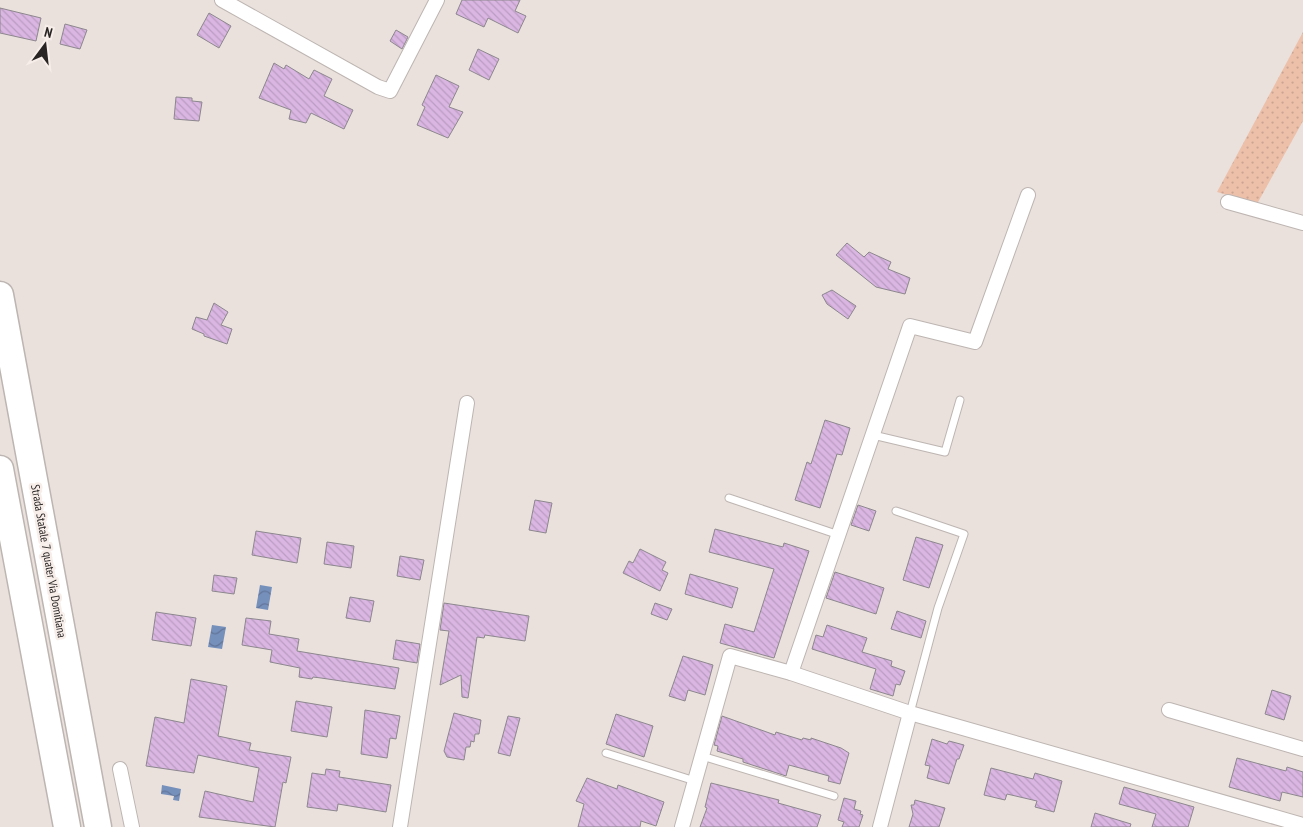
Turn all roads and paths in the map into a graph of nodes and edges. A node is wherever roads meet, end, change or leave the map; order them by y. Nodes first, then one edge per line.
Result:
1 (222, 0) edge
2 (437, 0) edge
3 (1028, 195) dead end
4 (1228, 202) dead end
5 (1303, 223) edge
6 (0, 295) edge
7 (960, 400) dead end
8 (467, 403) dead end
9 (873, 435) junction
10 (0, 469) edge
11 (729, 498) dead end
12 (3, 502) edge
13 (896, 511) dead end
14 (839, 535) junction
15 (791, 674) junction
16 (1169, 710) dead end
17 (910, 713) junction
18 (1303, 749) edge
19 (606, 753) dead end
20 (702, 756) junction
21 (120, 769) dead end
22 (695, 781) junction
23 (834, 796) dead end
24 (1303, 825) edge
25 (66, 827) edge
26 (98, 827) edge
27 (132, 827) edge
28 (400, 827) edge
29 (682, 827) edge
30 (880, 827) edge

1 - 2 street
3 - 9 street
4 - 5 street
6 - 26 highway, Strada Statale 7 quater Via Domitiana
7 - 9 lane
8 - 28 street
9 - 14 street
10 - 12 highway
11 - 14 lane
12 - 25 highway
13 - 17 lane
14 - 15 street
15 - 17 street
15 - 20 street
16 - 18 street
17 - 24 street
17 - 30 street
19 - 22 lane
20 - 22 street
20 - 23 lane
21 - 27 street
22 - 29 street

